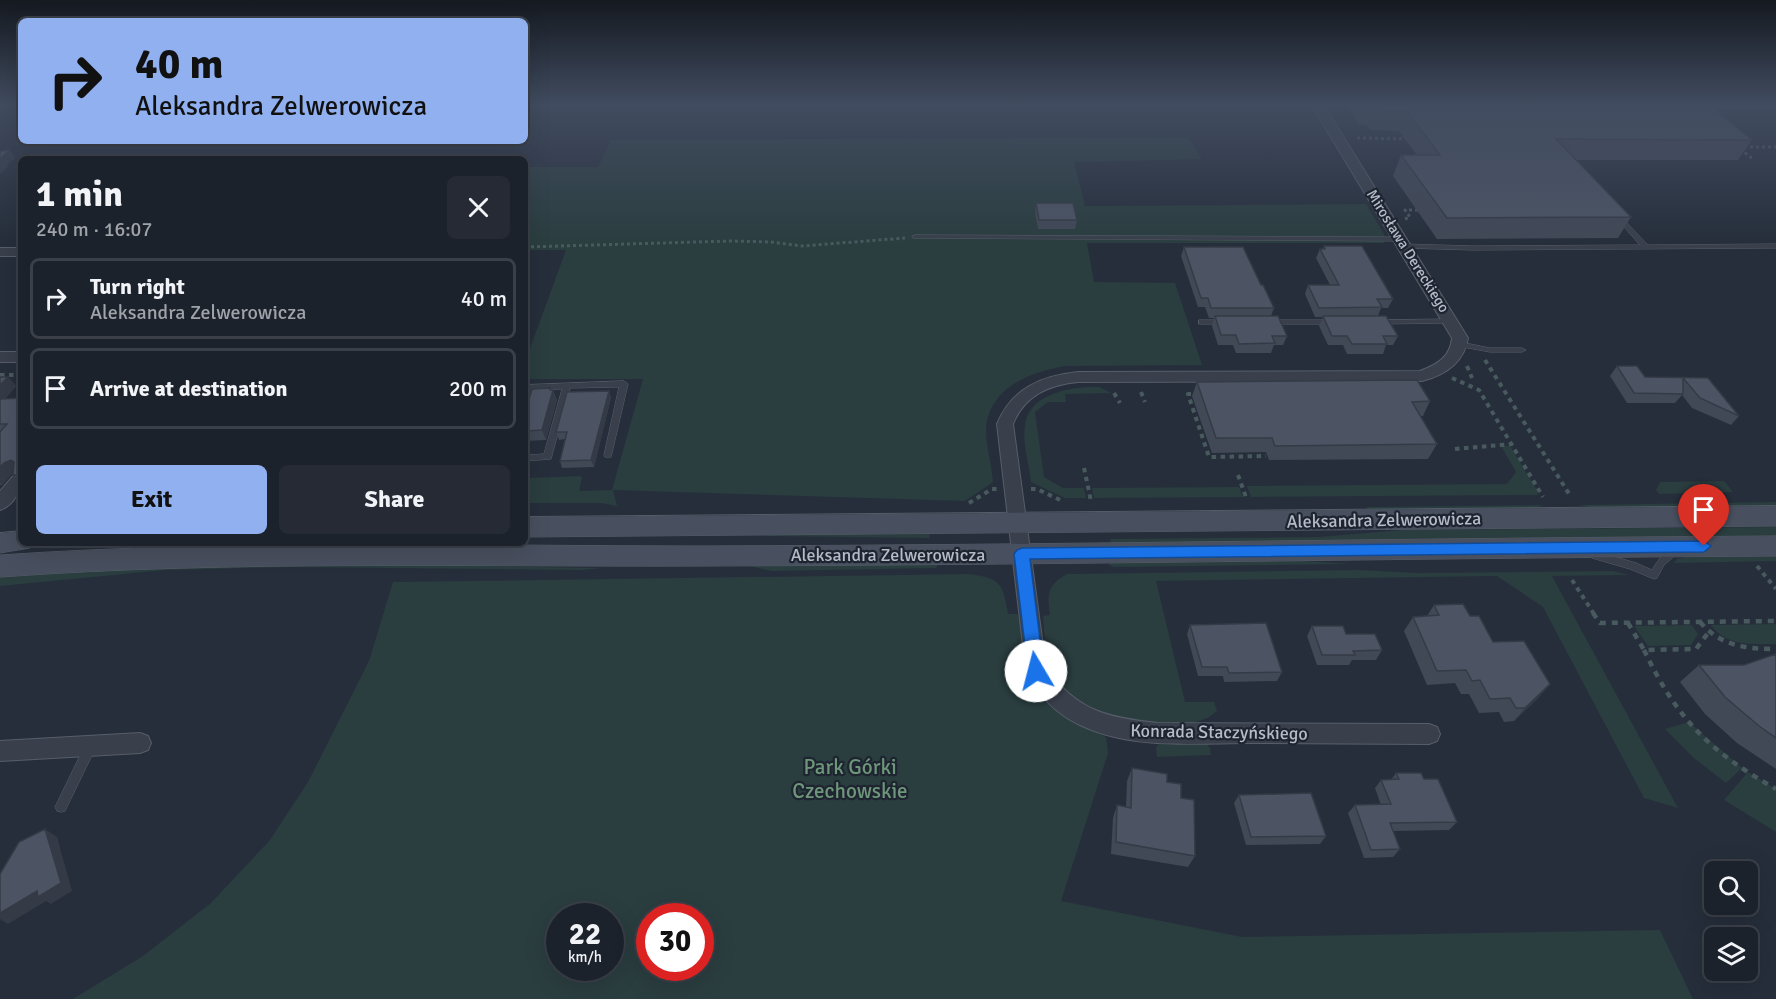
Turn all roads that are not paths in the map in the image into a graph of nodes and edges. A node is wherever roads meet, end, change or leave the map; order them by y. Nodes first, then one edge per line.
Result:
1 (1350, 151) edge
2 (1613, 211) edge
3 (915, 237) road end
4 (1402, 243) junction
5 (1776, 246) edge
6 (1646, 247) junction
7 (0, 252) edge
8 (18, 252) edge
9 (1368, 321) edge
10 (1451, 321) junction
11 (1202, 322) dead end
12 (1237, 322) edge
13 (1261, 322) edge
14 (1344, 322) edge
15 (1460, 341) junction
16 (1522, 350) dead end
17 (0, 357) edge
18 (18, 357) edge
19 (0, 368) edge
20 (18, 368) edge
21 (567, 386) junction
22 (528, 390) edge
23 (608, 455) dead end
24 (528, 458) edge
25 (18, 482) edge
26 (0, 503) edge
27 (1776, 516) edge
28 (1018, 523) junction
29 (528, 527) edge
30 (18, 541) edge
31 (0, 543) edge
32 (1776, 546) edge
33 (1022, 554) junction
34 (0, 566) edge
35 (1429, 734) dead end
36 (140, 743) dead end
37 (91, 746) junction
38 (0, 751) edge
39 (61, 807) dead end

1 - 4 street, Mirosława Dereckiego
2 - 6 lane
3 - 4 lane
4 - 6 lane
4 - 10 street, Mirosława Dereckiego
5 - 6 lane
7 - 8 street
9 - 10 lane
10 - 15 street, Mirosława Dereckiego
11 - 12 lane
13 - 14 lane
15 - 16 lane
15 - 28 street, Konrada Staczyńskiego
17 - 18 street
19 - 20 street
21 - 22 lane
21 - 23 lane
21 - 24 lane
25 - 26 street
27 - 28 street, Aleksandra Zelwerowicza
28 - 29 street, Aleksandra Zelwerowicza
28 - 33 street, Konrada Staczyńskiego
30 - 31 street
32 - 33 street, Aleksandra Zelwerowicza
33 - 34 street, Aleksandra Zelwerowicza
33 - 35 street, Konrada Staczyńskiego
36 - 37 street
37 - 38 street
37 - 39 lane

